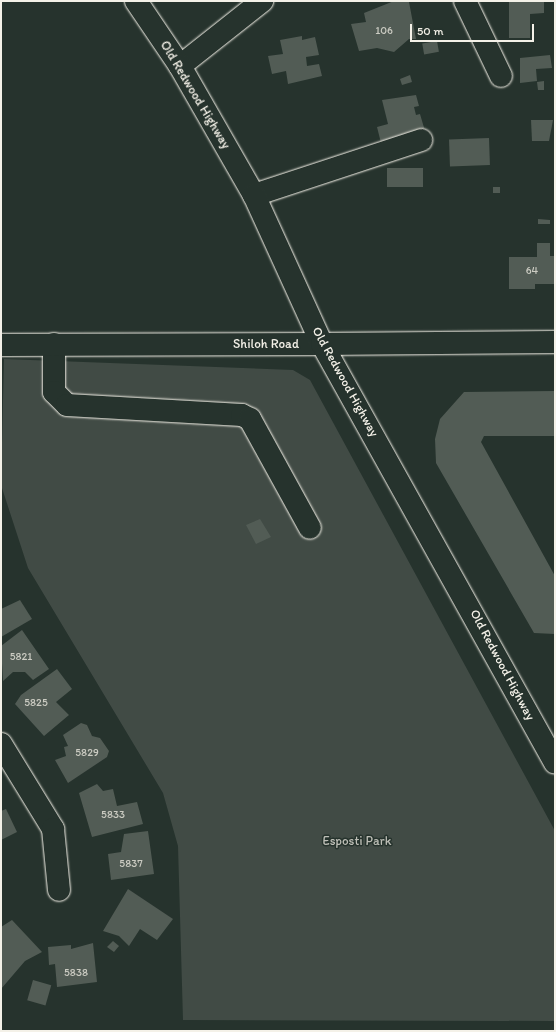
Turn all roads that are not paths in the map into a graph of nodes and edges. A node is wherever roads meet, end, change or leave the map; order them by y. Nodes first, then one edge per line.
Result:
1 (136, 1) edge
2 (262, 1) edge
3 (465, 1) edge
4 (180, 66) junction
5 (502, 76) dead end
6 (421, 140) dead end
7 (254, 195) junction
8 (555, 342) edge
9 (1, 344) edge
10 (54, 344) junction
11 (322, 344) junction
12 (310, 528) dead end
13 (549, 741) edge
14 (1, 744) edge
15 (555, 762) edge
16 (59, 890) dead end

1 - 4 main road, Old Redwood Highway
2 - 4 main road
3 - 5 main road
4 - 7 main road, Old Redwood Highway
6 - 7 main road
7 - 11 main road, Old Redwood Highway
8 - 11 main road, Shiloh Road
9 - 10 main road, Shiloh Road
10 - 11 main road, Shiloh Road
10 - 12 main road
11 - 13 main road, Old Redwood Highway
13 - 15 main road, Old Redwood Highway
14 - 16 main road

